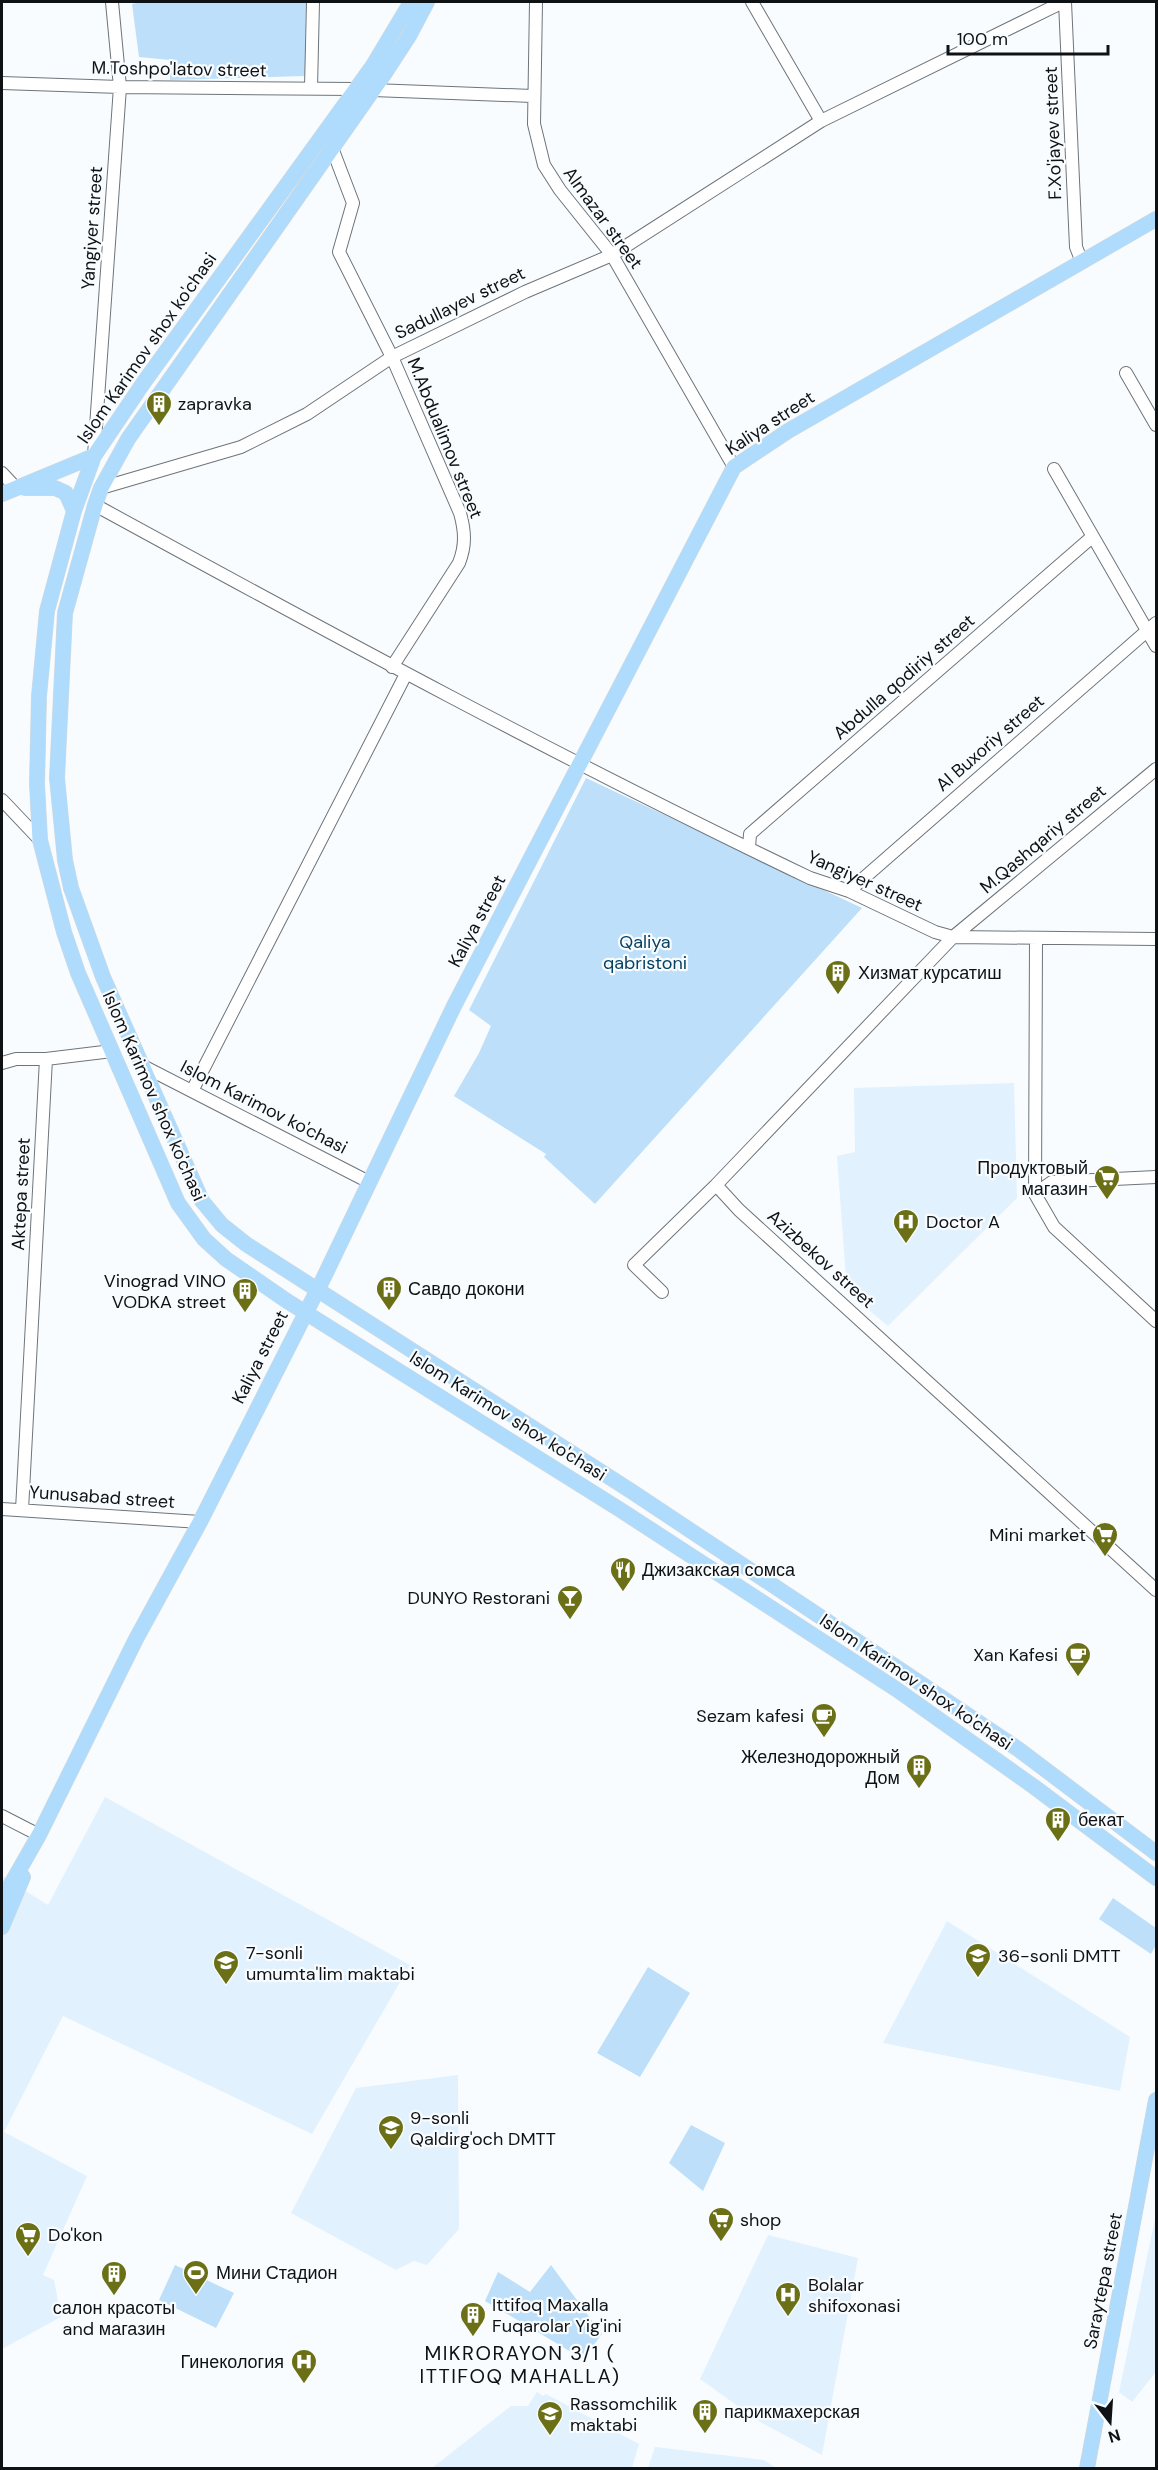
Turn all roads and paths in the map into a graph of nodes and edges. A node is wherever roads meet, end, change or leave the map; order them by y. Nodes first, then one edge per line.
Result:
1 (112, 2) edge
2 (313, 2) edge
3 (411, 2) edge
4 (427, 2) edge
5 (536, 2) edge
6 (752, 2) edge
7 (1064, 2) edge
8 (2, 83) edge
9 (120, 87) junction
10 (311, 88) junction
11 (356, 89) junction
12 (373, 90) junction
13 (532, 96) junction
14 (821, 121) junction
15 (332, 148) junction
16 (267, 212) junction
17 (1156, 219) edge
18 (280, 222) junction
19 (612, 255) junction
20 (1082, 262) junction
21 (392, 357) junction
22 (1126, 373) dead end
23 (1156, 425) edge
24 (94, 456) junction
25 (734, 467) junction
26 (1054, 469) dead end
27 (2, 473) edge
28 (101, 488) junction
29 (9, 491) edge
30 (95, 505) junction
31 (74, 510) junction
32 (1092, 537) junction
33 (1152, 626) edge
34 (1156, 646) edge
35 (392, 667) junction
36 (406, 674) junction
37 (580, 765) junction
38 (1156, 769) edge
39 (57, 782) junction
40 (37, 784) junction
41 (2, 800) edge
42 (40, 840) junction
43 (749, 848) junction
44 (849, 891) junction
45 (953, 938) junction
46 (1036, 939) junction
47 (1156, 939) edge
48 (112, 1051) junction
49 (46, 1059) junction
50 (2, 1063) edge
51 (141, 1065) junction
52 (192, 1090) junction
53 (1156, 1177) edge
54 (369, 1182) junction
55 (716, 1185) junction
56 (1035, 1194) junction
57 (317, 1291) junction
58 (662, 1292) dead end
59 (305, 1311) junction
60 (1156, 1321) edge
61 (2, 1509) edge
62 (22, 1510) junction
63 (200, 1522) junction
64 (1156, 1590) edge
65 (856, 1641) junction
66 (844, 1655) junction
67 (2, 1816) edge
68 (39, 1835) junction
69 (1156, 1853) edge
70 (1156, 1878) edge
71 (2, 1900) edge
72 (2, 1927) edge
73 (1156, 2100) edge
74 (1087, 2469) edge

1 - 9 street, Yangiyer street
2 - 10 street
3 - 11 main road, Islom Karimov shox ko'chasi
4 - 12 main road, Islom Karimov shox ko'chasi
5 - 13 street, Almazar street
6 - 14 street
7 - 14 street, Sadullayev street
7 - 20 street, F.Хo'jayev street
8 - 9 street, М.Toshpo'latov street
9 - 10 street, М.Toshpo'latov street
9 - 24 street, Yangiyer street
10 - 11 street, М.Toshpo'latov street
11 - 16 main road, Islom Karimov shox ko'chasi
12 - 13 street
12 - 15 main road, Islom Karimov shox ko'chasi
13 - 19 street, Almazar street
14 - 19 street, Sadullayev street
15 - 18 main road, Islom Karimov shox ko'chasi
15 - 21 street, M.Abdualimov street
16 - 18 main road
16 - 24 main road, Islom Karimov shox ko'chasi
17 - 20 main road, Kaliya street
18 - 28 main road, Islom Karimov shox ko'chasi
19 - 21 street, Sadullayev street
19 - 25 street, Almazar street
20 - 25 main road, Kaliya street
21 - 28 street, Sadullayev street
21 - 35 street, M.Abdualimov street
22 - 23 street
24 - 29 main road
24 - 31 main road, Islom Karimov shox ko'chasi
25 - 37 main road, Kaliya street
26 - 32 street
27 - 29 street
28 - 30 main road, Islom Karimov shox ko'chasi
29 - 31 main road
30 - 35 street, Yangiyer street
30 - 39 main road, Islom Karimov shox ko'chasi
31 - 40 main road, Islom Karimov shox ko'chasi
32 - 33 street
32 - 43 street, Abdulla qodiriy street
33 - 34 street
33 - 44 street, Al Buxoriy street
35 - 36 street, Yangiyer street
36 - 37 street, Yangiyer street
36 - 52 street
37 - 43 street, Yangiyer street
37 - 54 main road, Kaliya street
38 - 45 street, M.Qashqariy street
39 - 40 main road
39 - 51 main road, Islom Karimov shox ko'chasi
40 - 42 main road, Islom Karimov shox ko'chasi
41 - 42 street
42 - 48 main road, Islom Karimov shox ko'chasi
43 - 44 street, Yangiyer street
44 - 45 street, Yangiyer street
45 - 46 street, Yangiyer street
45 - 55 street
46 - 47 street, Yangiyer street
46 - 56 street
48 - 49 street
48 - 59 main road, Islom Karimov shox ko'chasi
49 - 50 street
49 - 62 street, Aktepa street
51 - 52 street, Islom Karimov ko'chasi
51 - 57 main road, Islom Karimov shox ko'chasi
52 - 54 street, Islom Karimov ko'chasi
53 - 56 street
54 - 57 main road, Kaliya street
55 - 58 street
55 - 64 street, Azizbekov street
56 - 60 street
57 - 59 main road, Kaliya street
57 - 65 main road, Islom Karimov shox ko'chasi
59 - 63 main road, Kaliya street
59 - 66 main road, Islom Karimov shox ko'chasi
61 - 62 street, Yunusabad street
62 - 63 street, Yunusabad street
63 - 68 main road, Kaliya street
65 - 66 main road
65 - 69 main road, Islom Karimov shox ko'chasi
66 - 70 main road, Islom Karimov shox ko'chasi
67 - 68 street
68 - 71 main road, Kaliya street
68 - 72 main road, Kaliya street
73 - 74 main road, Saraytepa street

